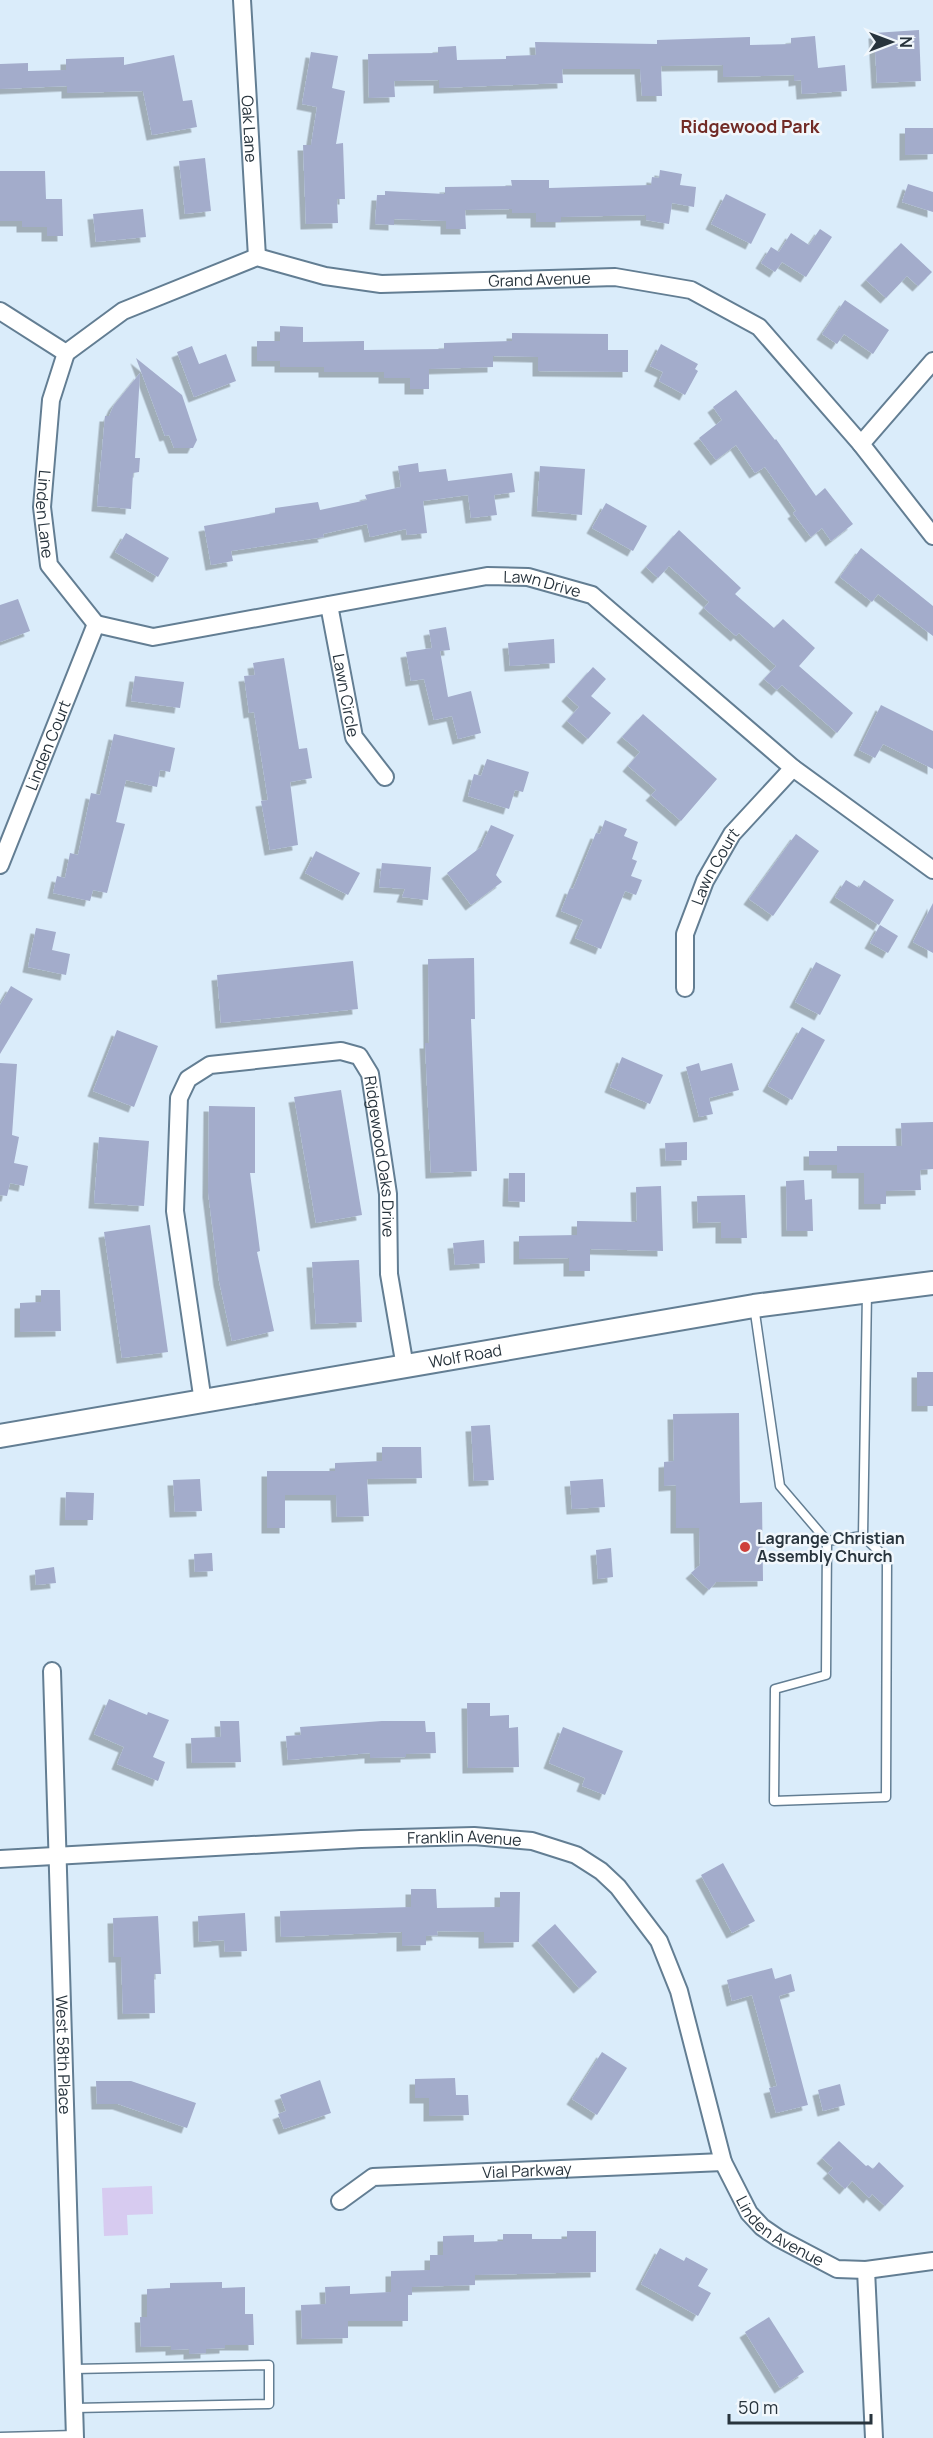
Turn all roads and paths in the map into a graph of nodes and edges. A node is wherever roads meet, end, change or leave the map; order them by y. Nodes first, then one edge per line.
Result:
1 (243, 0) edge
2 (257, 257) junction
3 (0, 311) edge
4 (66, 353) junction
5 (933, 361) edge
6 (861, 444) junction
7 (933, 536) edge
8 (329, 605) junction
9 (96, 624) junction
10 (793, 768) junction
11 (384, 777) dead end
12 (0, 865) edge
13 (933, 870) edge
14 (685, 988) dead end
15 (933, 1283) edge
16 (867, 1290) junction
17 (754, 1306) junction
18 (405, 1367) junction
19 (203, 1402) junction
20 (0, 1436) edge
21 (863, 1536) junction
22 (827, 1541) junction
23 (52, 1671) dead end
24 (59, 1854) junction
25 (0, 1858) edge
26 (723, 2162) junction
27 (340, 2201) dead end
28 (933, 2261) edge
29 (866, 2270) junction
30 (74, 2369) junction
31 (75, 2408) junction
32 (75, 2436) edge
33 (0, 2437) edge
34 (874, 2438) edge

1 - 2 street, Oak Lane
2 - 4 street
2 - 6 street, Grand Avenue
3 - 4 street
4 - 9 street, Linden Lane
5 - 6 street
6 - 7 street, Grand Avenue
8 - 9 street, Lawn Drive
8 - 10 street, Lawn Drive
8 - 11 street, Lawn Circle
9 - 12 street, Linden Court
10 - 13 street, Lawn Drive
10 - 14 street, Lawn Court
15 - 16 main road, Wolf Road
16 - 17 main road, Wolf Road
16 - 21 lane
17 - 18 main road, Wolf Road
17 - 22 lane
18 - 19 main road, Wolf Road
18 - 19 street, Ridgewood Oaks Drive
19 - 20 main road, Wolf Road
21 - 22 lane
21 - 22 lane
23 - 24 street, West 58th Place
24 - 25 street, Franklin Avenue
24 - 26 street, Franklin Avenue
24 - 30 street, West 58th Place
26 - 27 street, Vial Parkway
26 - 29 street, Linden Avenue
28 - 29 street, Linden Avenue
29 - 34 street
30 - 31 street, West 58th Place
30 - 31 lane
31 - 32 street, West 58th Place
32 - 33 lane

